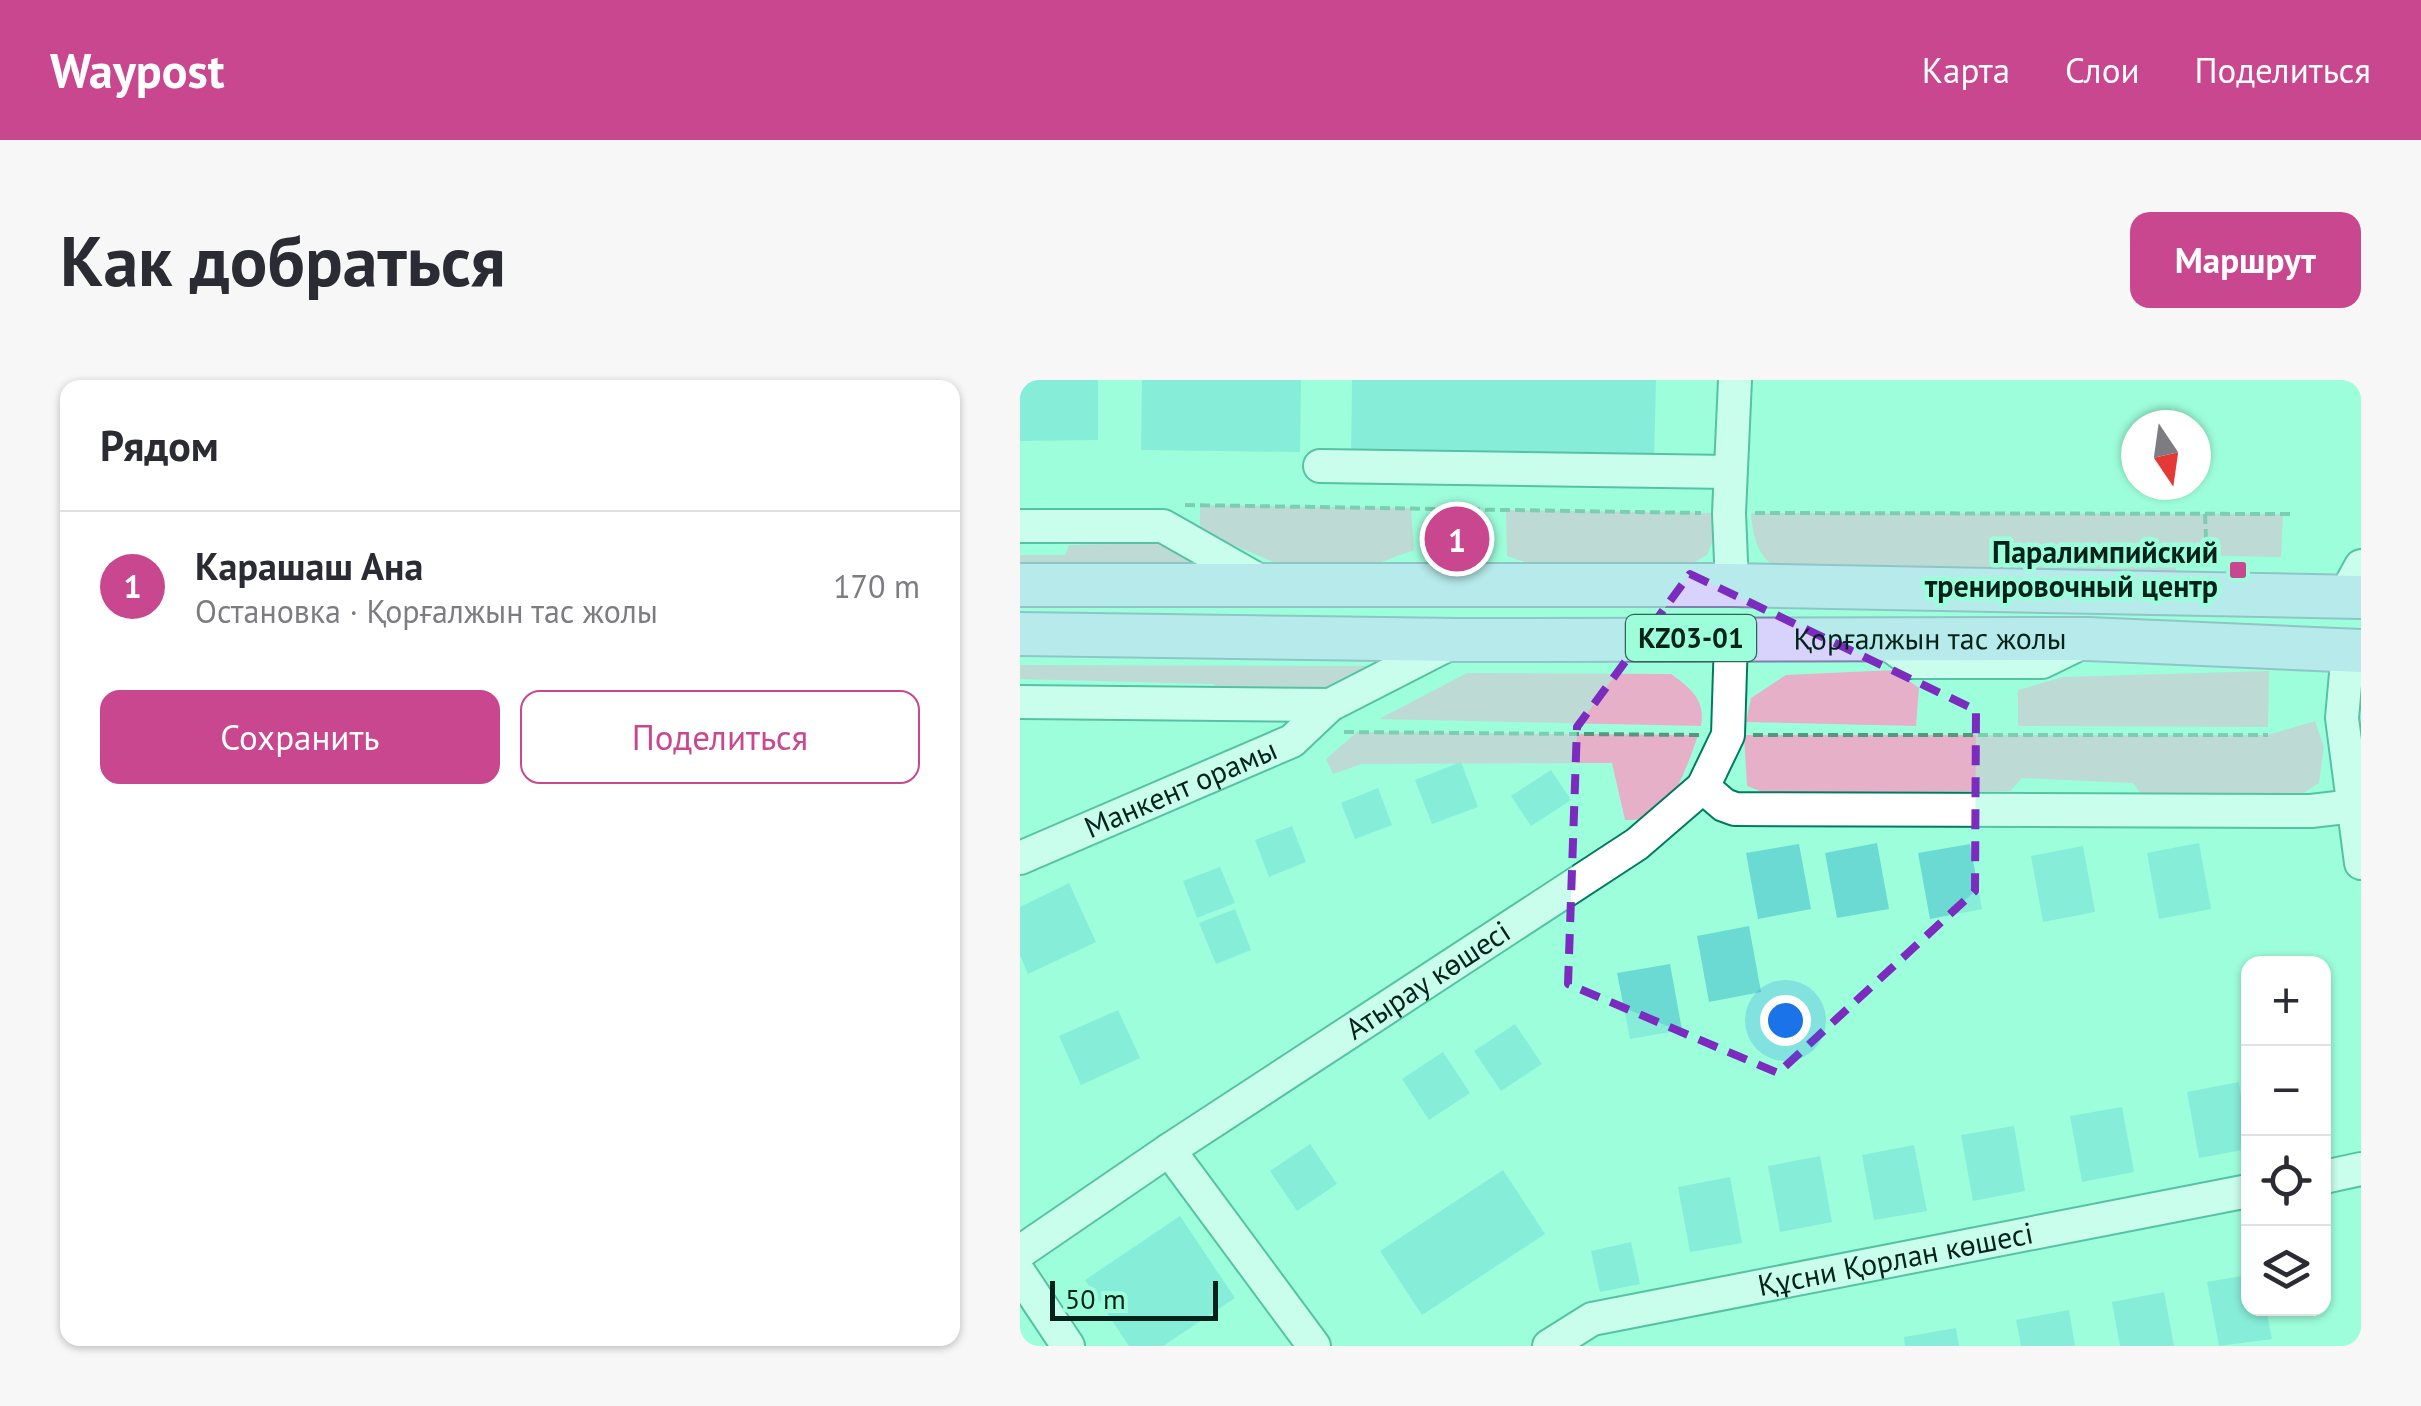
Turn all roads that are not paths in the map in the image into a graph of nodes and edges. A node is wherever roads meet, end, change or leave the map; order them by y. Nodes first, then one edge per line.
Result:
1 (1734, 380) edge
2 (1320, 466) dead end
3 (1730, 472) junction
4 (1020, 526) edge
5 (1020, 585) edge
6 (1732, 585) junction
7 (1271, 587) junction
8 (2356, 616) edge
9 (1020, 634) edge
10 (1731, 638) junction
11 (1457, 640) junction
12 (1020, 702) edge
13 (1330, 705) junction
14 (1704, 788) junction
15 (2354, 806) junction
16 (1020, 858) edge
17 (2361, 863) edge
18 (1169, 1150) junction
19 (2361, 1170) edge
20 (2331, 1176) edge
21 (2241, 1192) edge
22 (1020, 1252) edge
23 (1020, 1274) edge
24 (1068, 1346) edge
25 (1314, 1346) edge
26 (1549, 1346) edge

1 - 3 street
2 - 3 street
3 - 6 street
4 - 7 street
5 - 7 main road, Қорғалжын тас жолы / KZ03-01
6 - 7 main road, Қорғалжын тас жолы / KZ03-01
6 - 8 main road, Қорғалжын тас жолы / KZ03-01
8 - 10 main road, Қорғалжын тас жолы / KZ03-01
8 - 15 street
9 - 11 main road, Қорғалжын тас жолы / KZ03-01
10 - 11 main road, Қорғалжын тас жолы / KZ03-01
10 - 14 street, Атырау көшесі
11 - 13 street
12 - 13 street
13 - 16 street, Манкент орамы
14 - 15 street
14 - 18 street, Атырау көшесі
15 - 17 street
18 - 22 street, Атырау көшесі
18 - 25 street
19 - 20 street
21 - 26 street, Құсни Қорлан көшесі
23 - 24 street

